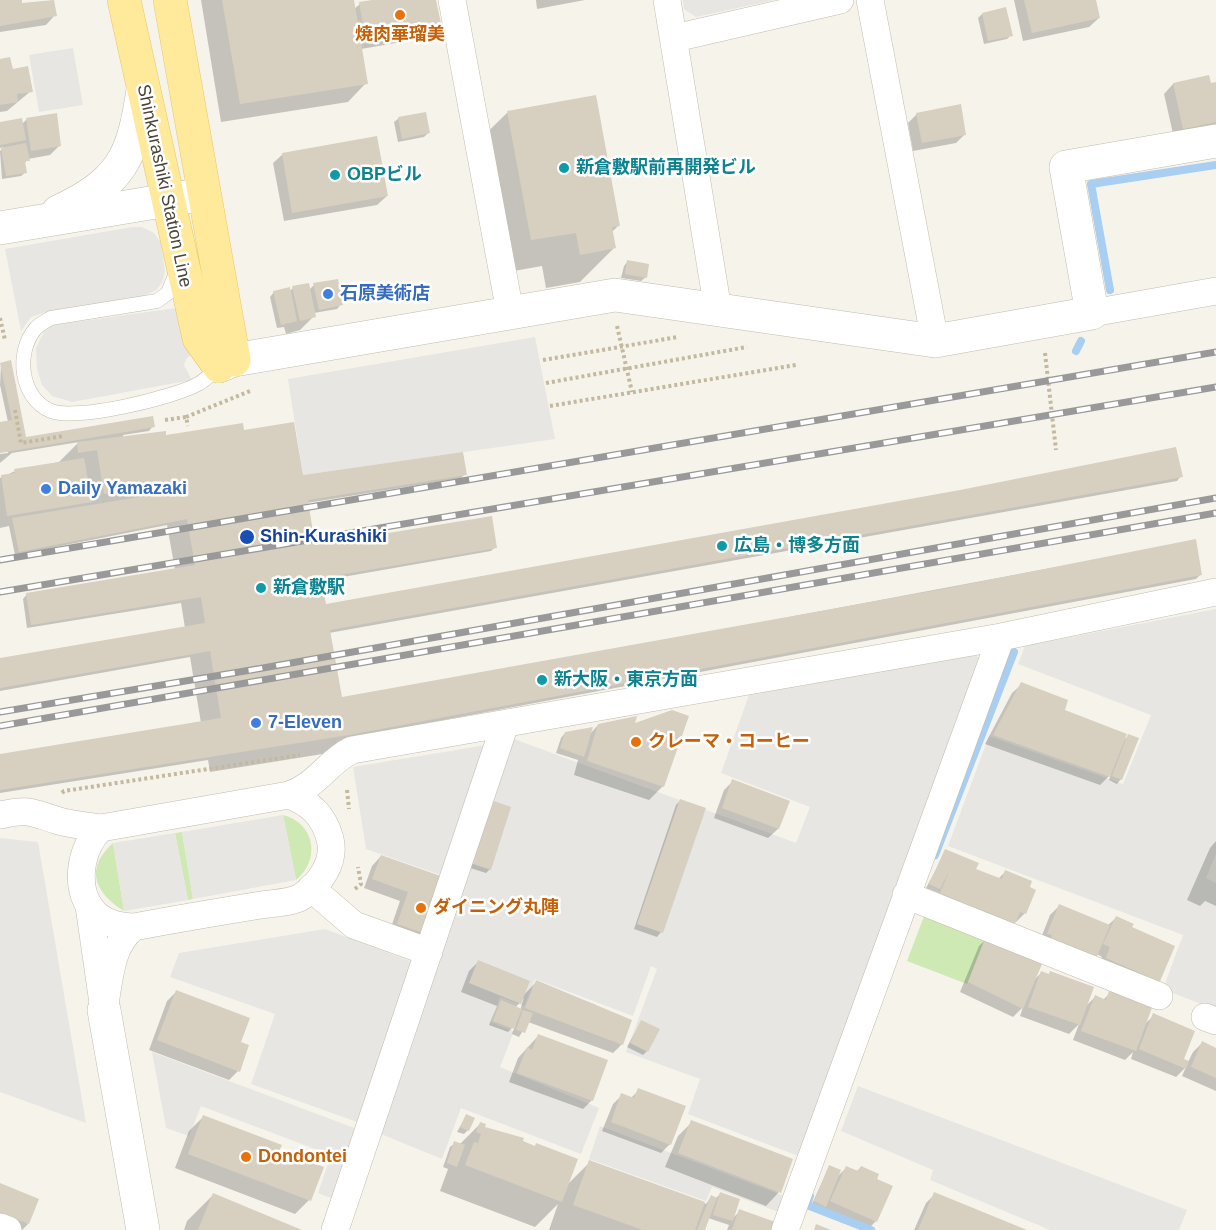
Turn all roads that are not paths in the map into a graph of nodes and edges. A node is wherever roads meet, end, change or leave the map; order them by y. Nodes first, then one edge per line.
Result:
1 (124, 0) edge
2 (170, 0) edge
3 (452, 0) edge
4 (667, 0) edge
5 (840, 0) edge
6 (870, 0) edge
7 (675, 38) junction
8 (143, 90) junction
9 (1216, 141) edge
10 (204, 194) junction
11 (167, 201) junction
12 (37, 222) junction
13 (0, 228) edge
14 (180, 257) junction
15 (1216, 291) edge
16 (718, 310) junction
17 (510, 312) junction
18 (1092, 313) junction
19 (934, 341) junction
20 (227, 363) junction
21 (1216, 592) edge
22 (1001, 637) junction
23 (505, 724) junction
24 (289, 795) junction
25 (0, 815) edge
26 (102, 828) junction
27 (311, 888) junction
28 (906, 895) junction
29 (89, 906) junction
30 (134, 927) junction
31 (429, 952) junction
32 (1159, 996) dead end
33 (104, 1010) junction
34 (0, 1227) edge
35 (8, 1230) edge
36 (143, 1230) edge
37 (335, 1230) edge
38 (784, 1230) edge

1 - 8 main road, Shinkurashiki Station Line
2 - 10 main road, Shinkurashiki Station Line
3 - 17 street
4 - 7 street
5 - 7 street
6 - 19 street
7 - 16 street
8 - 11 main road, Shinkurashiki Station Line
8 - 12 street
9 - 18 street
10 - 11 street
10 - 20 main road, Shinkurashiki Station Line
11 - 12 street
11 - 14 main road, Shinkurashiki Station Line
12 - 13 street
14 - 20 main road, Shinkurashiki Station Line
14 - 20 lane
15 - 18 street
16 - 17 street
16 - 19 street
17 - 20 street
18 - 19 street
21 - 22 street
22 - 23 street
22 - 28 street
23 - 24 street
23 - 31 street
24 - 26 street
24 - 27 street
25 - 26 street
26 - 29 street
27 - 30 street
27 - 31 street
28 - 32 street
28 - 38 street
29 - 30 street
29 - 33 street
30 - 33 street
31 - 37 street
33 - 36 street
34 - 35 street

